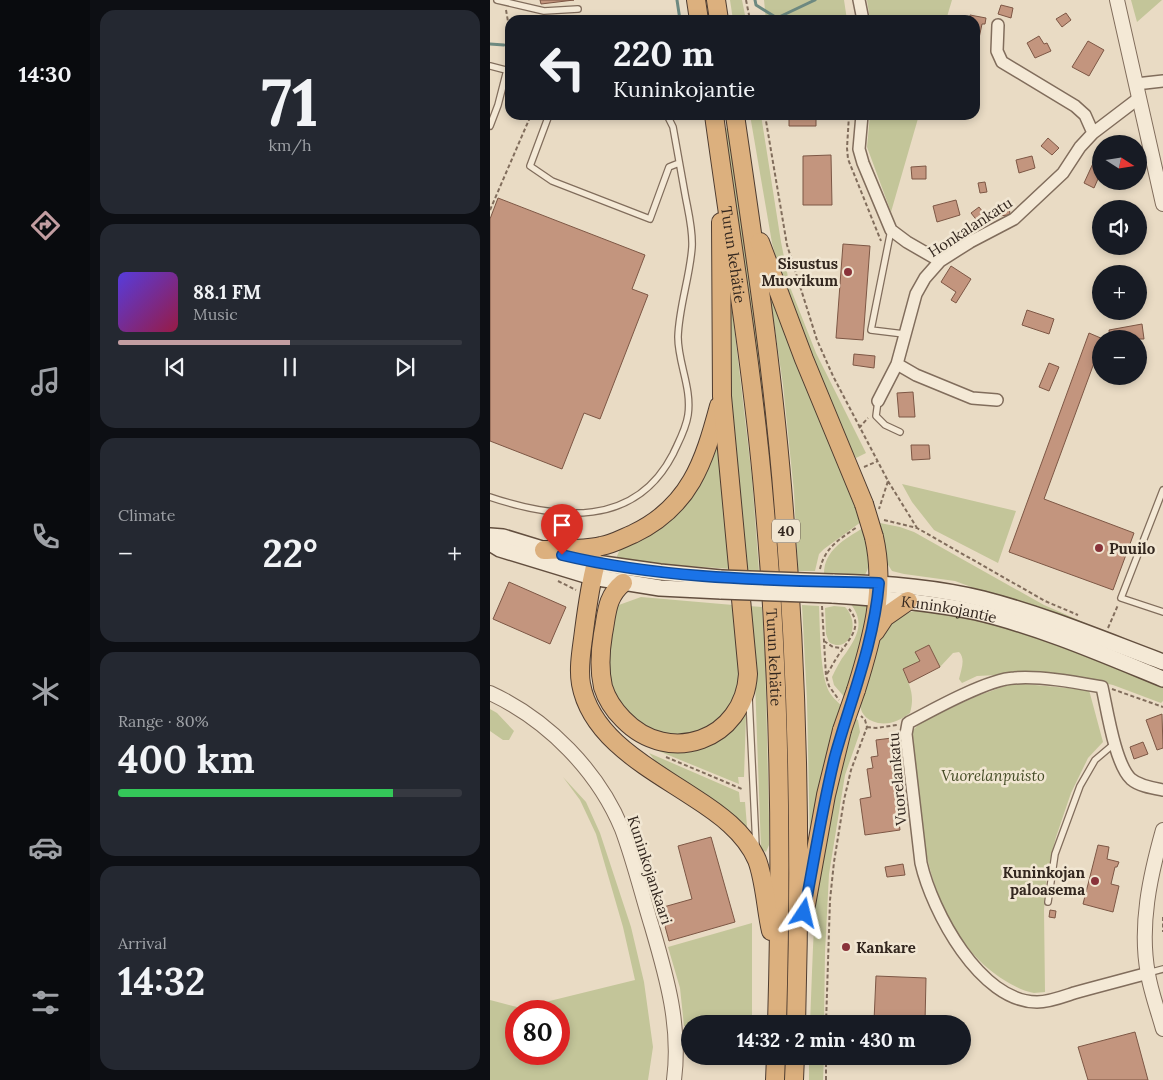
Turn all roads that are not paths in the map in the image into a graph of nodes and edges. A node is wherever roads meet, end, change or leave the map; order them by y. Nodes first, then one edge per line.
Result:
1 (497, 0) edge
2 (696, 0) edge
3 (716, 0) edge
4 (859, 0) edge
5 (1117, 0) edge
6 (578, 10) dead end
7 (699, 15) edge
8 (718, 15) edge
9 (861, 15) edge
10 (998, 25) dead end
11 (490, 66) edge
12 (505, 70) edge
13 (505, 81) edge
14 (1163, 81) edge
15 (1138, 91) junction
16 (547, 120) edge
17 (670, 120) edge
18 (715, 120) edge
19 (736, 120) edge
20 (862, 120) edge
21 (490, 126) edge
22 (1093, 133) junction
23 (720, 162) junction
24 (680, 163) junction
25 (1163, 204) edge
26 (749, 211) junction
27 (890, 230) junction
28 (940, 261) junction
29 (904, 334) junction
30 (897, 364) junction
31 (722, 396) junction
32 (997, 400) dead end
33 (878, 401) joint
34 (900, 432) dead end
35 (1163, 490) edge
36 (490, 497) edge
37 (490, 536) edge
38 (490, 543) edge
39 (544, 550) junction
40 (603, 562) junction
41 (623, 583) junction
42 (721, 584) junction
43 (879, 591) junction
44 (908, 601) junction
45 (1163, 612) edge
46 (870, 639) junction
47 (1163, 662) edge
48 (1163, 680) edge
49 (748, 683) junction
50 (490, 693) edge
51 (1115, 743) junction
52 (1163, 790) edge
53 (1163, 830) edge
54 (757, 861) junction
55 (1048, 902) dead end
56 (798, 950) junction
57 (778, 969) junction
58 (1163, 970) edge
59 (1148, 973) junction
60 (777, 1015) edge
61 (796, 1015) edge
62 (1163, 1029) edge
63 (776, 1065) edge
64 (795, 1065) edge
65 (674, 1080) edge
66 (775, 1080) edge
67 (794, 1080) edge

1 - 6 lane
2 - 7 highway
3 - 8 highway
4 - 9 street
5 - 15 street
10 - 22 street
11 - 12 lane
13 - 21 lane
14 - 15 street
15 - 22 street, Honkalankatu
15 - 25 street
16 - 24 lane
17 - 24 lane
18 - 23 highway, Turun kehätie / 40
19 - 26 highway, Turun kehätie / 40
20 - 27 street
22 - 28 street, Honkalankatu
23 - 31 highway
23 - 57 highway, Turun kehätie / 40
24 - 36 lane
26 - 43 highway, bridge
26 - 56 highway, Turun kehätie / 40
27 - 28 street
27 - 29 lane
28 - 29 street, Honkalankatu
29 - 30 street, Honkalankatu
30 - 32 street
30 - 33 street, Honkalankatu
31 - 40 highway
31 - 49 highway
33 - 34 lane
35 - 45 lane
37 - 39 main road, Kuninkojantie
38 - 40 main road, Kuninkojantie
39 - 40 main road, Kuninkojantie
39 - 40 highway
40 - 41 main road, Kuninkojantie
40 - 42 main road, Kuninkojantie
40 - 54 highway
41 - 42 main road, Kuninkojantie
41 - 49 highway
42 - 43 main road, Kuninkojantie, bridge
43 - 44 main road, Kuninkojantie
43 - 46 highway
43 - 47 main road, Kuninkojantie
44 - 46 highway
44 - 48 main road, Kuninkojantie
46 - 56 highway, bridge
49 - 54 lane
50 - 65 street, Kuninkojankaari
51 - 52 street
51 - 55 lane
51 - 59 street, Vuorelankatu
53 - 59 street
54 - 57 highway
56 - 61 highway, Turun kehätie / 40
57 - 60 highway, Turun kehätie / 40
58 - 59 lane
59 - 62 street
63 - 66 highway
64 - 67 highway

